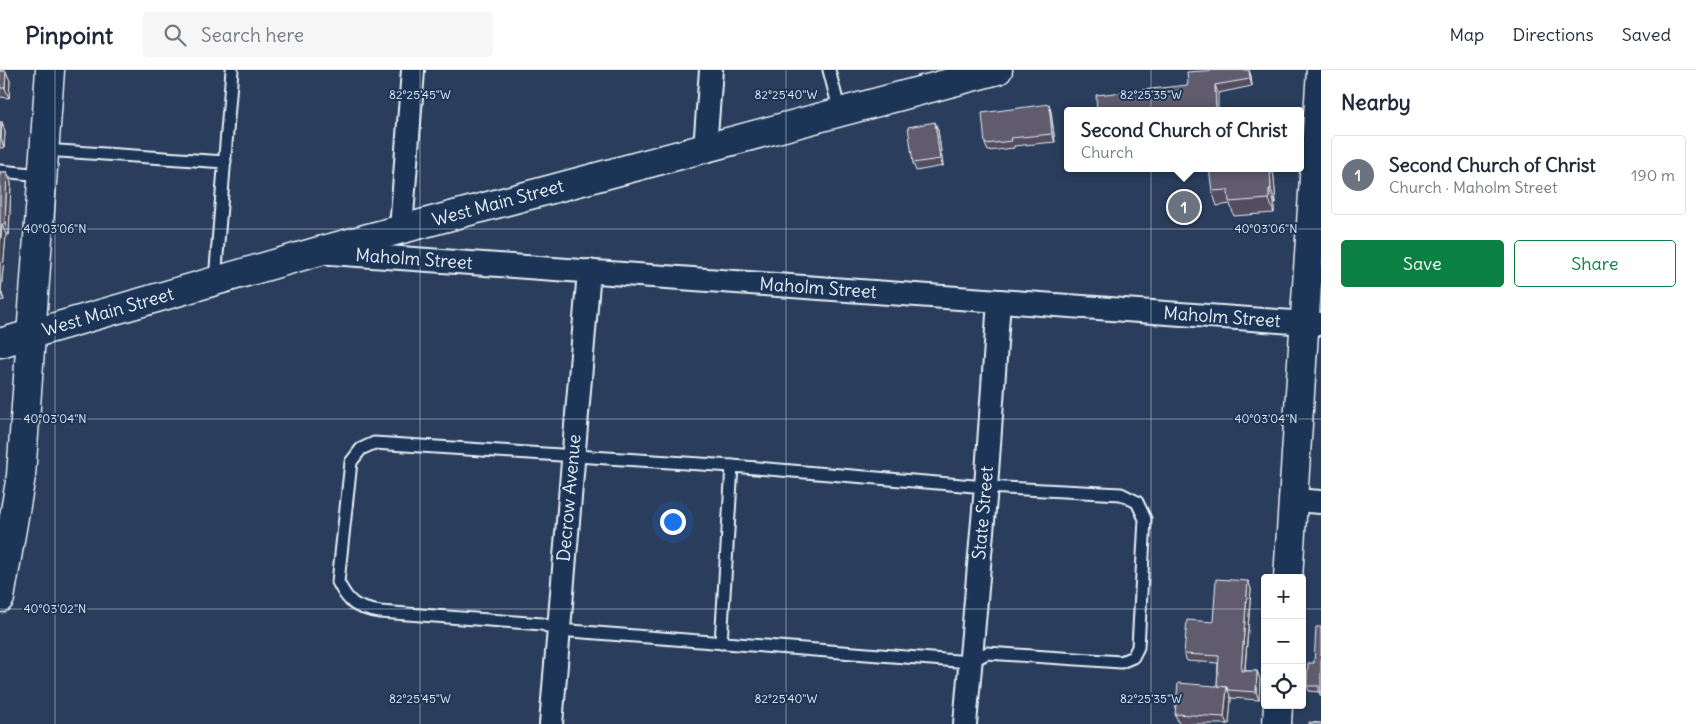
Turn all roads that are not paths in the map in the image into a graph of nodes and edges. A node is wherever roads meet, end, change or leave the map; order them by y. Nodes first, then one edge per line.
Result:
1 (50, 70) edge
2 (232, 70) edge
3 (413, 70) edge
4 (711, 70) edge
5 (829, 70) edge
6 (998, 70) edge
7 (1321, 79) edge
8 (840, 112) junction
9 (705, 148) junction
10 (225, 162) junction
11 (43, 163) junction
12 (0, 172) edge
13 (401, 229) junction
14 (316, 252) junction
15 (589, 271) junction
16 (215, 280) junction
17 (998, 301) junction
18 (1313, 324) edge
19 (30, 334) junction
20 (0, 342) edge
21 (573, 455) junction
22 (732, 466) junction
23 (986, 487) junction
24 (1294, 500) junction
25 (1321, 502) edge
26 (1288, 574) edge
27 (0, 598) edge
28 (558, 630) junction
29 (721, 643) junction
30 (970, 662) junction
31 (1278, 709) edge
32 (551, 724) edge
33 (965, 724) edge
34 (1277, 724) edge

1 - 11 main road
2 - 10 lane
3 - 13 street
4 - 9 street
5 - 8 lane
6 - 8 main road, West Main Street
7 - 18 main road
8 - 9 main road, West Main Street
9 - 13 main road, West Main Street
10 - 11 lane
10 - 16 lane
11 - 12 lane
11 - 19 main road
13 - 14 main road, West Main Street
14 - 15 street, Maholm Street
14 - 16 main road, West Main Street
15 - 17 street, Maholm Street
15 - 21 street, Decrow Avenue
16 - 19 main road, West Main Street
17 - 18 street, Maholm Street
17 - 23 street, State Street
18 - 24 main road
19 - 20 main road, West Main Street
19 - 27 main road
21 - 22 lane
21 - 28 street, Decrow Avenue
21 - 28 lane
22 - 23 lane
22 - 29 lane
23 - 30 street, State Street
23 - 30 lane
24 - 25 street
24 - 26 main road
28 - 29 lane
28 - 32 street, Decrow Avenue
29 - 30 lane
30 - 33 street, State Street
31 - 34 main road

